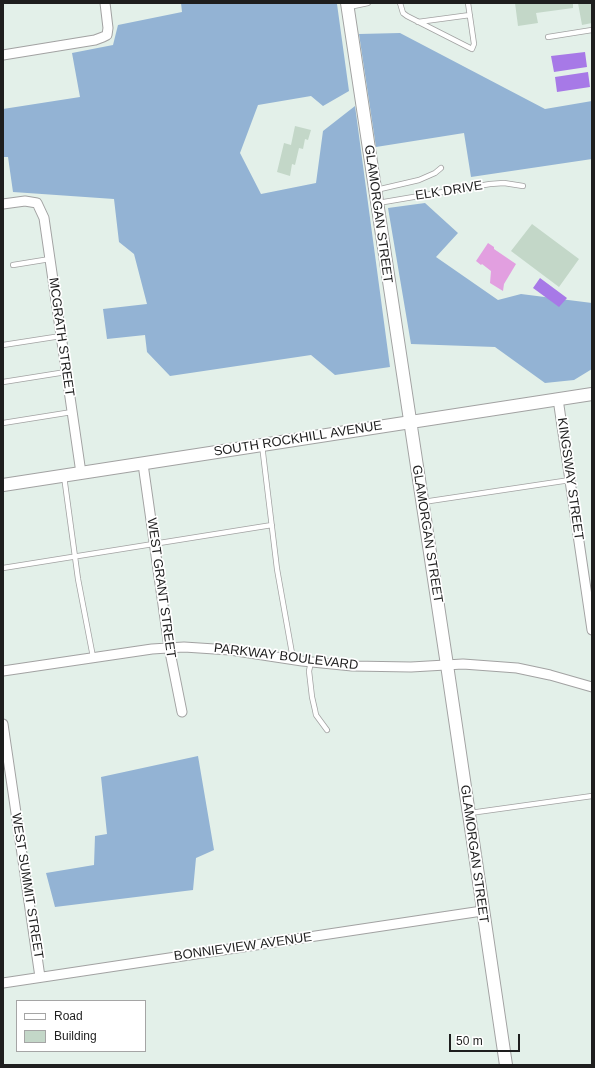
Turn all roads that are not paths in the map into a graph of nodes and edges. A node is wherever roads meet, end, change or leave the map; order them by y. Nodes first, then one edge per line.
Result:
1 (106, 3) edge
2 (368, 3) edge
3 (400, 3) edge
4 (468, 3) edge
5 (347, 5) edge
6 (470, 15) junction
7 (418, 22) junction
8 (592, 30) edge
9 (548, 37) dead end
10 (3, 55) edge
11 (441, 168) dead end
12 (523, 186) dead end
13 (375, 190) junction
14 (3, 204) edge
15 (377, 204) junction
16 (50, 259) junction
17 (13, 265) dead end
18 (61, 336) junction
19 (3, 344) edge
20 (66, 372) junction
21 (3, 382) edge
22 (592, 394) edge
23 (558, 399) junction
24 (72, 412) junction
25 (409, 422) junction
26 (3, 423) edge
27 (262, 445) junction
28 (143, 464) junction
29 (81, 473) junction
30 (64, 476) junction
31 (570, 480) junction
32 (3, 485) edge
33 (422, 502) junction
34 (272, 525) junction
35 (155, 544) junction
36 (76, 556) junction
37 (3, 568) edge
38 (592, 630) edge
39 (169, 647) junction
40 (93, 657) junction
41 (292, 659) junction
42 (311, 662) junction
43 (447, 665) junction
44 (3, 671) edge
45 (592, 687) edge
46 (182, 712) dead end
47 (3, 724) edge
48 (327, 730) dead end
49 (592, 796) edge
50 (468, 813) junction
51 (482, 911) junction
52 (40, 977) junction
53 (3, 983) edge
54 (506, 1065) edge

1 - 10 street
2 - 5 lane
3 - 7 lane
4 - 6 lane
5 - 13 street, GLAMORGAN STREET
6 - 7 lane
6 - 7 lane
8 - 9 lane
11 - 13 lane
12 - 15 lane, ELK DRIVE
13 - 15 street, GLAMORGAN STREET
14 - 16 street, MCGRATH STREET
15 - 25 street, GLAMORGAN STREET
16 - 17 lane
16 - 18 street, MCGRATH STREET
18 - 19 lane
18 - 20 street, MCGRATH STREET
20 - 21 lane
20 - 24 street, MCGRATH STREET
22 - 23 street, SOUTH ROCKHILL AVENUE
23 - 25 street, SOUTH ROCKHILL AVENUE
23 - 31 street, KINGSWAY STREET
24 - 26 lane
24 - 29 street, MCGRATH STREET
25 - 27 street, SOUTH ROCKHILL AVENUE
25 - 33 street, GLAMORGAN STREET
27 - 28 street, SOUTH ROCKHILL AVENUE
27 - 34 lane
28 - 29 street, SOUTH ROCKHILL AVENUE
28 - 35 street, WEST GRANT STREET
29 - 30 street, SOUTH ROCKHILL AVENUE
30 - 32 street, SOUTH ROCKHILL AVENUE
30 - 36 lane
31 - 33 lane
31 - 38 street, KINGSWAY STREET
33 - 43 street, GLAMORGAN STREET
34 - 35 lane
34 - 41 lane
35 - 36 lane
35 - 39 street, WEST GRANT STREET
36 - 37 lane
36 - 40 lane
39 - 40 street, PARKWAY BOULEVARD
39 - 41 street, PARKWAY BOULEVARD
39 - 46 street, WEST GRANT STREET
40 - 44 street, PARKWAY BOULEVARD
41 - 42 street, PARKWAY BOULEVARD
42 - 43 street, PARKWAY BOULEVARD
42 - 48 lane
43 - 45 street, PARKWAY BOULEVARD
43 - 50 street, GLAMORGAN STREET
47 - 52 street, WEST SUMMIT STREET
49 - 50 lane
50 - 51 street, GLAMORGAN STREET
51 - 52 street, BONNIEVIEW AVENUE
51 - 54 street, GLAMORGAN STREET
52 - 53 street, BONNIEVIEW AVENUE

